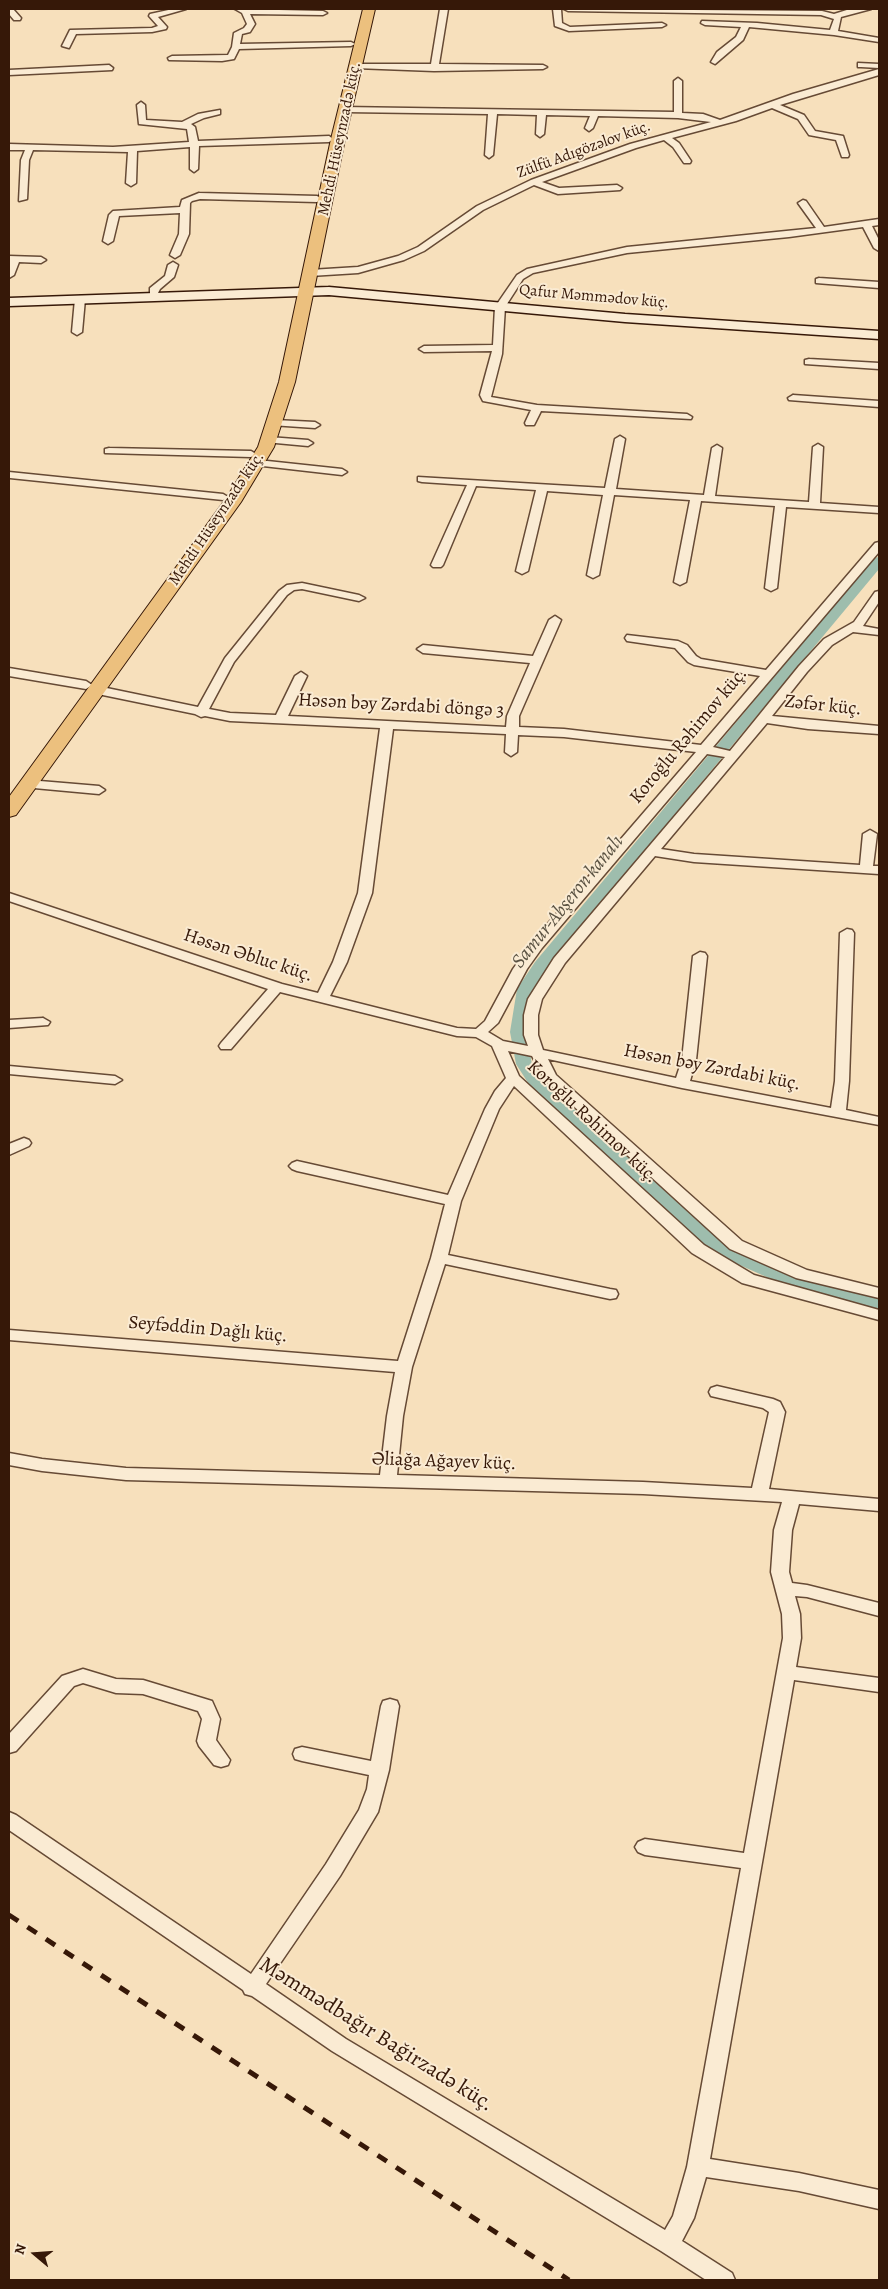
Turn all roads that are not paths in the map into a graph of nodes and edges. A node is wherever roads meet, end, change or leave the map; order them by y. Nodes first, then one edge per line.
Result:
1 (9, 9) edge
2 (182, 9) edge
3 (360, 9) edge
4 (368, 9) edge
5 (444, 9) edge
6 (557, 9) edge
7 (568, 9) edge
8 (868, 9) edge
9 (242, 11) edge
10 (323, 13) dead end
11 (836, 16) junction
12 (17, 18) dead end
13 (705, 23) dead end
14 (662, 24) dead end
15 (746, 25) junction
16 (835, 33) junction
17 (879, 40) edge
18 (351, 44) junction
19 (66, 46) dead end
20 (236, 47) junction
21 (871, 55) dead end
22 (172, 58) dead end
23 (715, 62) dead end
24 (879, 62) edge
25 (861, 65) dead end
26 (355, 66) junction
27 (879, 66) edge
28 (543, 67) dead end
29 (109, 68) dead end
30 (434, 68) junction
31 (9, 72) edge
32 (879, 72) edge
33 (678, 81) dead end
34 (142, 105) dead end
35 (773, 105) junction
36 (346, 109) junction
37 (217, 112) dead end
38 (493, 112) junction
39 (542, 113) junction
40 (595, 114) junction
41 (678, 115) junction
42 (720, 123) junction
43 (185, 124) junction
44 (589, 128) dead end
45 (540, 134) dead end
46 (665, 137) junction
47 (329, 139) junction
48 (194, 145) junction
49 (9, 147) edge
50 (30, 148) junction
51 (133, 150) junction
52 (489, 155) dead end
53 (845, 155) dead end
54 (687, 161) dead end
55 (194, 169) dead end
56 (534, 182) junction
57 (131, 183) dead end
58 (617, 188) dead end
59 (22, 199) dead end
60 (317, 199) junction
61 (803, 203) dead end
62 (185, 210) junction
63 (879, 222) edge
64 (866, 224) junction
65 (822, 230) junction
66 (108, 242) dead end
67 (879, 248) edge
68 (12, 259) edge
69 (41, 260) dead end
70 (310, 273) junction
71 (332, 273) junction
72 (9, 275) edge
73 (819, 281) dead end
74 (879, 285) edge
75 (302, 291) junction
76 (329, 291) junction
77 (154, 295) junction
78 (80, 299) junction
79 (9, 302) edge
80 (500, 307) junction
81 (77, 332) dead end
82 (879, 336) edge
83 (497, 348) junction
84 (424, 350) dead end
85 (809, 362) dead end
86 (879, 366) edge
87 (792, 398) dead end
88 (879, 398) edge
89 (879, 404) edge
90 (537, 408) junction
91 (879, 412) edge
92 (687, 417) dead end
93 (275, 423) junction
94 (530, 423) dead end
95 (315, 425) dead end
96 (620, 439) dead end
97 (269, 440) junction
98 (308, 443) dead end
99 (818, 447) dead end
100 (717, 448) dead end
101 (109, 451) dead end
102 (254, 458) junction
103 (342, 472) dead end
104 (10, 476) edge
105 (422, 479) dead end
106 (471, 487) dead end
107 (542, 487) junction
108 (609, 492) junction
109 (223, 497) junction
110 (696, 498) junction
111 (709, 499) junction
112 (781, 503) junction
113 (814, 505) junction
114 (879, 510) edge
115 (879, 545) edge
116 (437, 565) dead end
117 (522, 570) dead end
118 (593, 575) dead end
119 (680, 582) dead end
120 (771, 588) dead end
121 (879, 594) edge
122 (359, 598) dead end
123 (555, 620) dead end
124 (852, 628) junction
125 (879, 632) edge
126 (631, 638) dead end
127 (423, 649) dead end
128 (538, 660) junction
129 (9, 672) edge
130 (768, 674) junction
131 (301, 676) dead end
132 (91, 688) junction
133 (201, 713) junction
134 (280, 718) junction
135 (764, 719) junction
136 (387, 724) junction
137 (879, 730) edge
138 (511, 731) junction
139 (705, 748) junction
140 (511, 752) dead end
141 (733, 755) junction
142 (28, 784) junction
143 (9, 790) edge
144 (99, 790) dead end
145 (9, 811) edge
146 (870, 834) dead end
147 (652, 852) junction
148 (872, 869) edge
149 (9, 897) edge
150 (848, 934) dead end
151 (700, 956) dead end
152 (277, 987) junction
153 (322, 999) junction
154 (43, 1022) dead end
155 (9, 1024) edge
156 (480, 1033) junction
157 (498, 1044) junction
158 (226, 1046) dead end
159 (537, 1052) junction
160 (9, 1070) edge
161 (513, 1078) junction
162 (115, 1080) dead end
163 (682, 1084) junction
164 (838, 1113) junction
165 (879, 1121) edge
166 (24, 1143) dead end
167 (9, 1150) edge
168 (297, 1166) dead end
169 (453, 1201) junction
170 (439, 1258) junction
171 (879, 1293) edge
172 (610, 1294) dead end
173 (879, 1315) edge
174 (9, 1336) edge
175 (404, 1367) junction
176 (717, 1392) dead end
177 (9, 1459) edge
178 (388, 1482) junction
179 (759, 1494) junction
180 (792, 1497) junction
181 (879, 1505) edge
182 (784, 1589) junction
183 (879, 1609) edge
184 (786, 1672) junction
185 (879, 1685) edge
186 (390, 1706) dead end
187 (9, 1746) edge
188 (302, 1754) dead end
189 (220, 1760) dead end
190 (380, 1770) junction
191 (9, 1820) edge
192 (645, 1847) dead end
193 (753, 1862) junction
194 (252, 1988) junction
195 (698, 2167) junction
196 (879, 2200) edge
197 (669, 2244) junction
198 (724, 2280) edge

1 - 12 street
2 - 19 street
3 - 18 main road, Mehdi Hüseynzadə küç.
4 - 26 main road, Mehdi Hüseynzadə küç.
5 - 30 street
6 - 14 street
7 - 11 street
8 - 11 street
9 - 10 street
9 - 20 street
11 - 16 street
13 - 15 street
15 - 16 street
15 - 23 street
16 - 17 street
18 - 20 street
18 - 47 main road, Mehdi Hüseynzadə küç.
20 - 22 street
21 - 24 street
25 - 27 street
26 - 30 street
26 - 36 main road, Mehdi Hüseynzadə küç.
28 - 30 street
29 - 31 street
32 - 35 street, Zülfü Adıgözəlov küç.
33 - 41 street
34 - 43 street
35 - 42 street, Zülfü Adıgözəlov küç.
35 - 53 street
36 - 38 street
36 - 70 main road, Mehdi Hüseynzadə küç.
37 - 43 street
38 - 39 street
38 - 52 street
39 - 40 street
39 - 45 street
40 - 41 street
40 - 44 street
41 - 42 street
42 - 46 street, Zülfü Adıgözəlov küç.
43 - 48 street
46 - 54 street
46 - 56 street, Zülfü Adıgözəlov küç.
47 - 48 street
47 - 60 main road, Mehdi Hüseynzadə küç.
48 - 51 street
48 - 55 street
49 - 50 street
50 - 51 street
50 - 59 street
51 - 57 street
56 - 58 street
56 - 71 street, Zülfü Adıgözəlov küç.
60 - 62 street
60 - 75 main road, Mehdi Hüseynzadə küç.
61 - 65 street
62 - 66 street
62 - 77 street
63 - 64 street
64 - 65 street
64 - 67 street
65 - 80 street
68 - 69 street
68 - 72 street
70 - 71 street, Zülfü Adıgözəlov küç.
70 - 75 main road, Mehdi Hüseynzadə küç.
71 - 76 street
73 - 74 street
75 - 76 street, Qafur Məmmədov küç.
75 - 77 street, Qafur Məmmədov küç.
75 - 93 main road, Mehdi Hüseynzadə küç.
75 - 102 main road, Mehdi Hüseynzadə küç.
76 - 80 street, Qafur Məmmədov küç.
77 - 78 street, Qafur Məmmədov küç.
78 - 79 street, Qafur Məmmədov küç.
78 - 81 street
80 - 82 street, Qafur Məmmədov küç.
80 - 83 street
83 - 84 street
83 - 90 street
85 - 86 street
87 - 89 street
88 - 89 street
89 - 91 street
90 - 92 street
90 - 94 street
93 - 95 street
93 - 97 main road, Mehdi Hüseynzadə küç.
96 - 108 street
97 - 98 street
97 - 102 main road, Mehdi Hüseynzadə küç.
99 - 113 street
100 - 111 street
101 - 102 street
102 - 103 street
102 - 109 main road, Mehdi Hüseynzadə küç.
102 - 132 main road, Mehdi Hüseynzadə küç.
104 - 109 street
105 - 107 street
106 - 116 street
107 - 108 street
107 - 117 street
108 - 110 street
108 - 118 street
109 - 132 main road, Mehdi Hüseynzadə küç.
110 - 111 street
110 - 119 street
111 - 112 street
112 - 113 street
112 - 120 street
113 - 114 street
115 - 130 street, Koroğlu Rəhimov küç.
121 - 124 street, Koroğlu Rəhimov küç.
122 - 133 street
123 - 128 street
124 - 125 street
124 - 135 street, Koroğlu Rəhimov küç.
126 - 130 street
127 - 128 street
128 - 138 street
129 - 132 street, Həsən bəy Zərdabi döngə 3
130 - 139 street, Koroğlu Rəhimov küç.
131 - 134 street
132 - 133 street, Həsən bəy Zərdabi döngə 3
132 - 142 main road, Mehdi Hüseynzadə küç.
132 - 143 main road, Mehdi Hüseynzadə küç.
133 - 134 street, Həsən bəy Zərdabi döngə 3
134 - 136 street, Həsən bəy Zərdabi döngə 3
135 - 137 street, Zəfər küç.
135 - 141 street, Koroğlu Rəhimov küç.
136 - 138 street, Həsən bəy Zərdabi döngə 3
136 - 153 street
138 - 139 street, Həsən bəy Zərdabi döngə 3
138 - 140 street
139 - 141 street, Həsən bəy Zərdabi döngə 3
139 - 156 street, Koroğlu Rəhimov küç.
141 - 147 street, Koroğlu Rəhimov küç.
142 - 144 street
142 - 145 main road, Mehdi Hüseynzadə küç.
146 - 148 street
147 - 148 street
147 - 159 street, Koroğlu Rəhimov küç.
149 - 152 street, Həsən Əbluc küç.
150 - 164 street
151 - 163 street
152 - 153 street, Həsən Əbluc küç.
152 - 158 street
153 - 156 street, Həsən Əbluc küç.
154 - 155 street
156 - 157 street
157 - 159 street, Həsən bəy Zərdabi küç.
157 - 161 street, Koroğlu Rəhimov küç.
159 - 163 street, Həsən bəy Zərdabi küç.
159 - 171 street, Koroğlu Rəhimov küç.
160 - 162 street
161 - 169 street
161 - 173 street, Koroğlu Rəhimov küç.
163 - 164 street, Həsən bəy Zərdabi küç.
164 - 165 street, Həsən bəy Zərdabi küç.
166 - 167 street
168 - 169 street
169 - 170 street
170 - 172 street
170 - 175 street
174 - 175 street, Seyfəddin Dağlı küç.
175 - 178 street
176 - 179 street
177 - 178 street, Əliağa Ağayev küç.
178 - 179 street, Əliağa Ağayev küç.
179 - 180 street, Əliağa Ağayev küç.
180 - 181 street, Əliağa Ağayev küç.
180 - 182 street
182 - 183 street
182 - 184 street
184 - 185 street
184 - 193 street
186 - 190 street
187 - 189 street
188 - 190 street
190 - 194 street
191 - 194 street, Məmmədbağır Bağirzadə küç.
192 - 193 street
193 - 195 street
194 - 197 street, Məmmədbağır Bağirzadə küç.
195 - 196 street
195 - 197 street
197 - 198 street, Məmmədbağır Bağirzadə küç.

